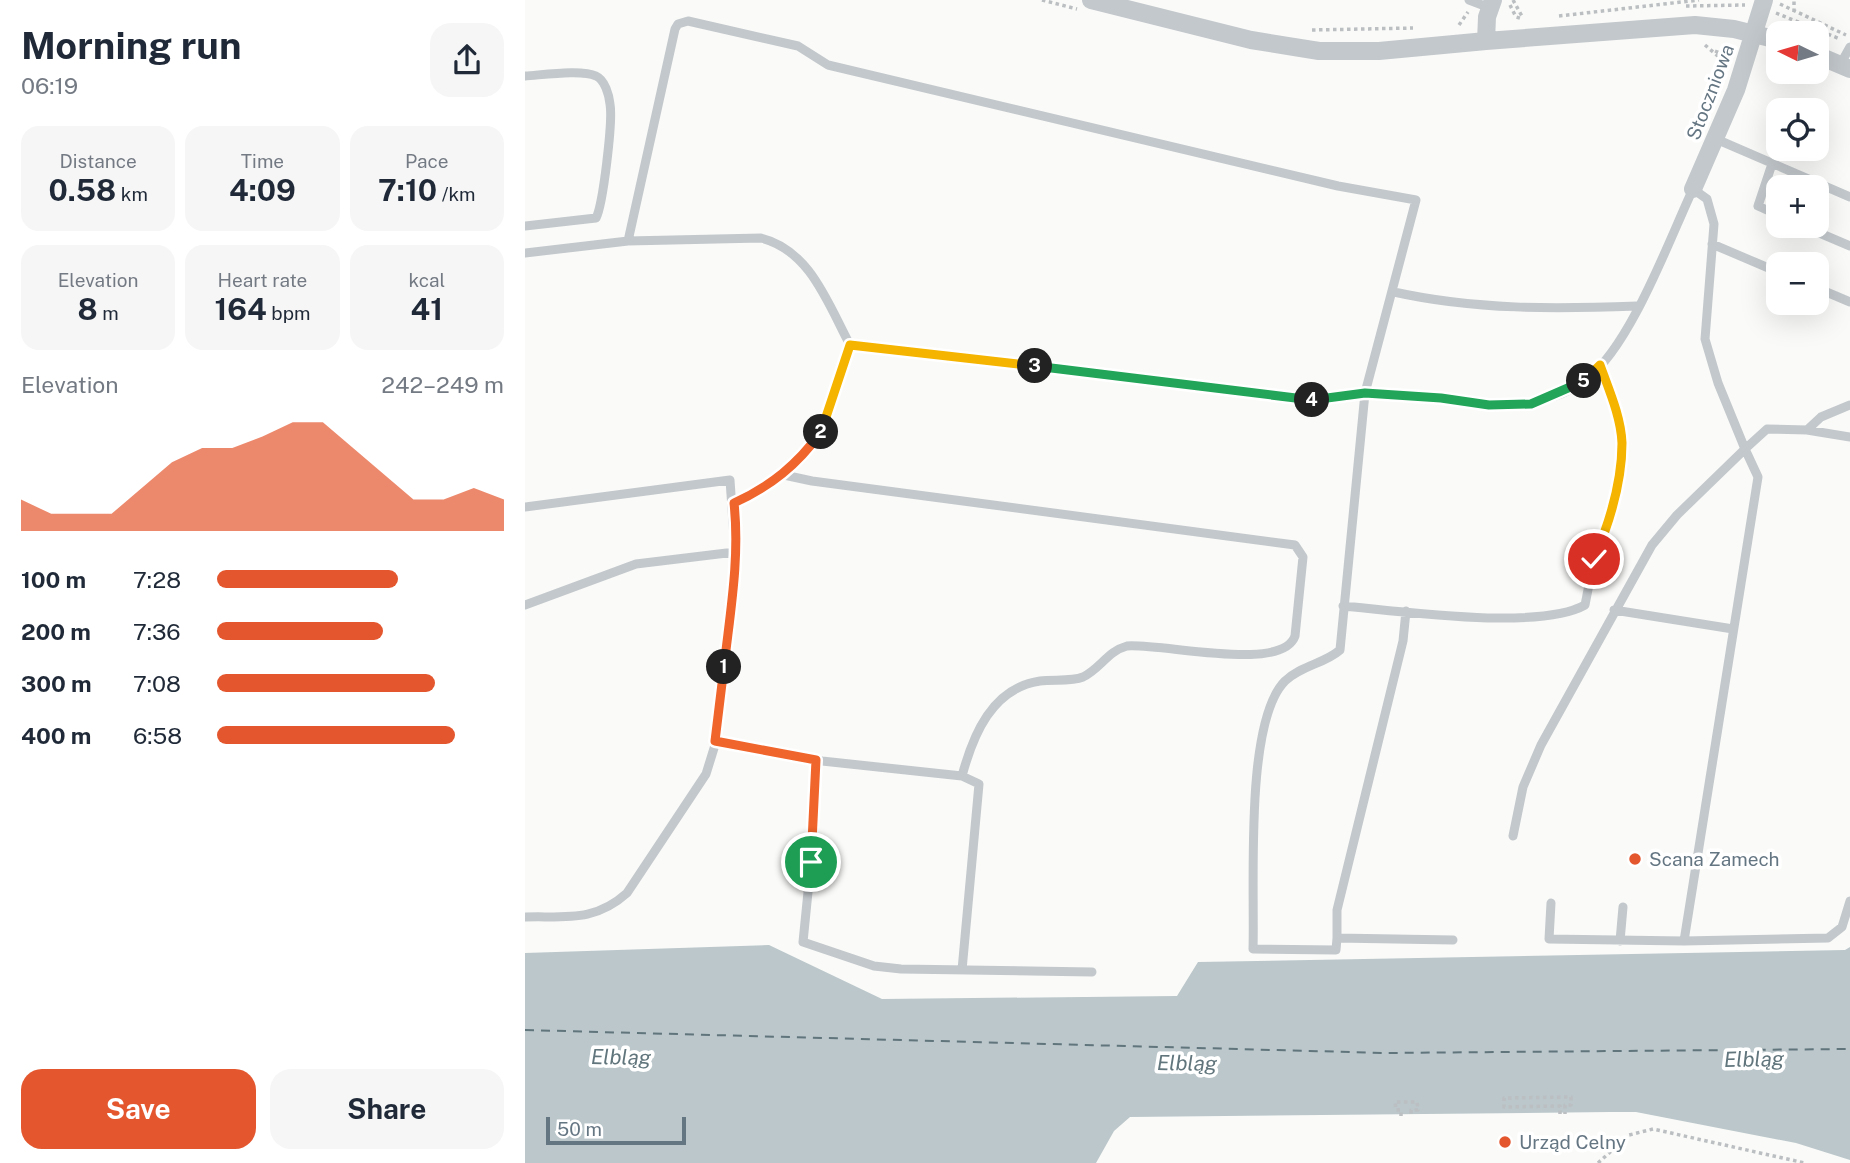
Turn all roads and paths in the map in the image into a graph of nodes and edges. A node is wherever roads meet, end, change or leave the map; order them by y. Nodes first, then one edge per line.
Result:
1 (1091, 0) edge
2 (1513, 0) edge
3 (1699, 0) edge
4 (1794, 0) edge
5 (1681, 1) edge
6 (1480, 2) edge
7 (1709, 2) edge
8 (1763, 4) edge
9 (1794, 11) junction
10 (1557, 16) dead end
11 (1524, 19) dead end
12 (1794, 19) junction
13 (1453, 28) dead end
14 (1309, 30) dead end
15 (1301, 33) dead end
16 (1754, 33) junction
17 (1766, 36) edge
18 (1850, 37) edge
19 (1486, 38) junction
20 (1706, 45) dead end
21 (1850, 46) edge
22 (1845, 67) edge
23 (1720, 75) dead end
24 (525, 76) edge
25 (1716, 139) junction
26 (1772, 163) junction
27 (1768, 175) edge
28 (1766, 181) edge
29 (1693, 189) junction
30 (1850, 197) edge
31 (1766, 210) edge
32 (525, 226) edge
33 (1829, 237) edge
34 (628, 241) junction
35 (1712, 244) junction
36 (1850, 246) edge
37 (525, 253) edge
38 (1766, 267) edge
39 (1394, 292) junction
40 (1829, 293) edge
41 (1850, 302) edge
42 (1637, 306) junction
43 (850, 345) junction
44 (1600, 365) junction
45 (1365, 393) junction
46 (1850, 405) edge
47 (1807, 430) junction
48 (1850, 438) edge
49 (1745, 449) junction
50 (784, 475) junction
51 (734, 503) junction
52 (525, 507) edge
53 (735, 552) junction
54 (525, 605) edge
55 (1343, 606) junction
56 (1614, 610) junction
57 (1406, 611) junction
58 (1733, 629) junction
59 (715, 741) junction
60 (816, 760) junction
61 (963, 776) junction
62 (1513, 836) dead end
63 (1850, 901) edge
64 (1551, 903) dead end
65 (1623, 907) dead end
66 (525, 916) edge
67 (1337, 937) junction
68 (1453, 940) dead end
69 (1684, 940) junction
70 (1620, 941) junction
71 (962, 970) junction
72 (1092, 972) dead end
73 (1562, 1114) joint
74 (1411, 1115) dead end
75 (1401, 1116) dead end
76 (1598, 1163) edge
77 (1805, 1163) edge

1 - 19 street
2 - 11 path
3 - 5 path
4 - 9 path
5 - 10 path
6 - 13 path
6 - 19 street
7 - 8 path
8 - 12 path
8 - 16 street
9 - 12 path
9 - 18 path
12 - 21 path
14 - 15 path
16 - 17 street, Stoczniowa
16 - 19 street
16 - 25 street, Stoczniowa
20 - 23 path
21 - 22 lane
24 - 32 lane
25 - 26 lane
25 - 29 street, Stoczniowa
26 - 27 lane
26 - 30 lane
28 - 31 lane
29 - 35 lane
29 - 42 lane
33 - 36 lane
34 - 37 lane
34 - 39 lane
34 - 43 lane
35 - 38 lane
35 - 49 lane
39 - 42 lane
39 - 45 lane
40 - 41 lane
42 - 44 lane
43 - 45 lane
43 - 50 lane
44 - 45 lane
44 - 57 lane
45 - 55 lane
46 - 47 lane
47 - 48 lane
47 - 49 lane
49 - 56 lane
49 - 58 lane
50 - 51 lane
50 - 61 lane
51 - 52 lane
51 - 53 lane
53 - 54 lane
53 - 59 lane
55 - 57 lane
55 - 67 lane
56 - 58 lane
56 - 62 lane
57 - 67 lane
58 - 69 lane
59 - 60 lane
59 - 66 lane
60 - 61 lane
60 - 71 lane
61 - 71 lane
63 - 69 lane
64 - 70 lane
65 - 70 lane
67 - 68 lane
69 - 70 lane
71 - 72 lane
73 - 73 path
74 - 75 path
76 - 77 path

